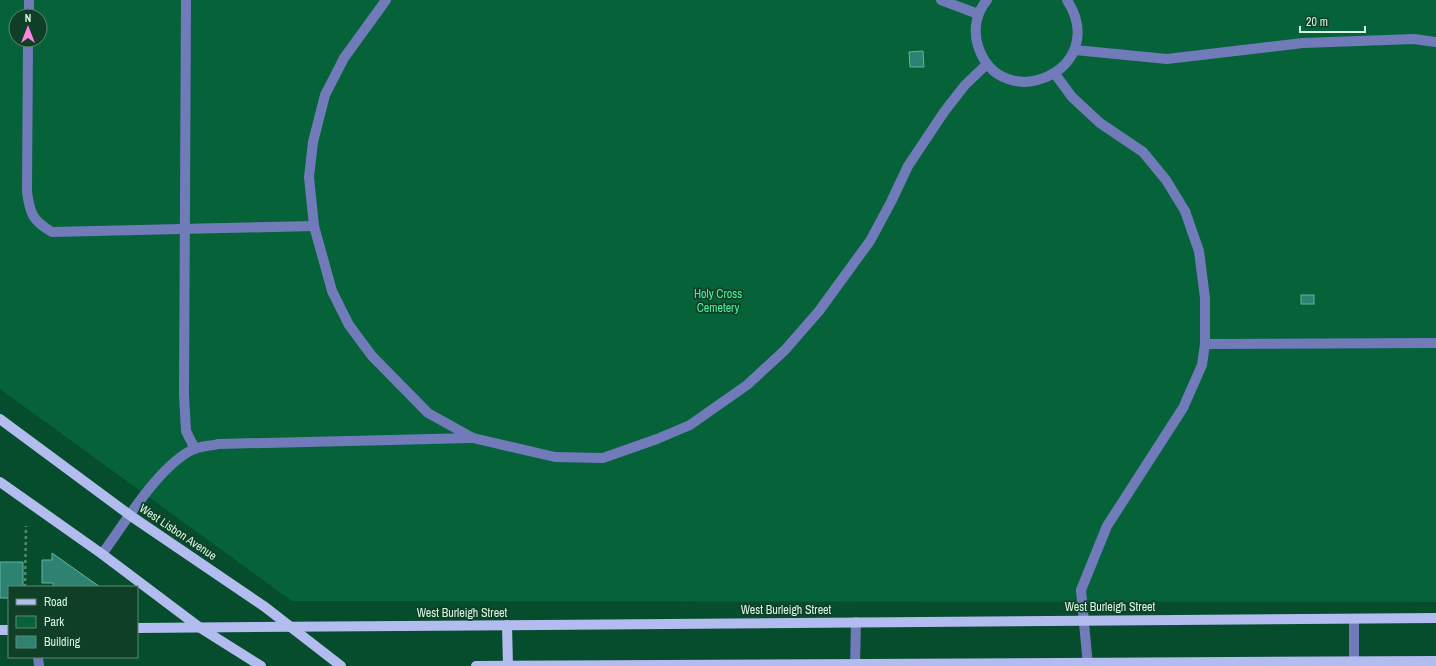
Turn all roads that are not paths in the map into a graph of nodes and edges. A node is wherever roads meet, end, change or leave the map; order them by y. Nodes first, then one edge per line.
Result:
1 (186, 0) edge
2 (386, 0) edge
3 (941, 0) edge
4 (986, 0) edge
5 (1067, 0) edge
6 (978, 14) junction
7 (1436, 42) edge
8 (28, 48) edge
9 (1075, 50) junction
10 (987, 64) junction
11 (1055, 74) junction
12 (314, 226) junction
13 (185, 228) junction
14 (1436, 343) edge
15 (1205, 344) junction
16 (0, 420) edge
17 (473, 438) junction
18 (195, 449) junction
19 (0, 482) edge
20 (131, 516) junction
21 (102, 554) junction
22 (1354, 618) junction
23 (1436, 618) edge
24 (1084, 620) junction
25 (856, 622) junction
26 (507, 625) junction
27 (199, 627) junction
28 (292, 627) junction
29 (138, 628) edge
30 (1436, 661) edge
31 (1354, 663) edge
32 (1088, 664) edge
33 (855, 665) edge
34 (261, 666) edge
35 (341, 666) edge
36 (476, 666) edge
37 (508, 666) edge
38 (589, 666) edge

1 - 13 street
2 - 12 street
3 - 6 street
4 - 6 street
5 - 9 street
6 - 10 street
7 - 9 street
8 - 13 street
9 - 11 street
10 - 11 street
10 - 17 street
11 - 15 street
12 - 13 street
12 - 17 street
13 - 18 street
14 - 15 street
15 - 24 street
16 - 20 main road, West Lisbon Avenue
17 - 18 street
18 - 20 street
19 - 21 main road
20 - 21 street
20 - 28 main road, West Lisbon Avenue
21 - 27 main road
22 - 23 main road, West Burleigh Street
22 - 24 main road, West Burleigh Street
22 - 31 street
24 - 25 main road, West Burleigh Street
24 - 32 street
25 - 26 main road, West Burleigh Street
25 - 33 street
26 - 28 main road, West Burleigh Street
26 - 37 main road
27 - 28 main road, West Burleigh Street
27 - 29 main road, West Burleigh Street
27 - 34 main road
28 - 35 main road, West Lisbon Avenue
30 - 31 main road
31 - 32 main road
32 - 33 main road
33 - 38 main road
36 - 37 main road
37 - 38 main road

